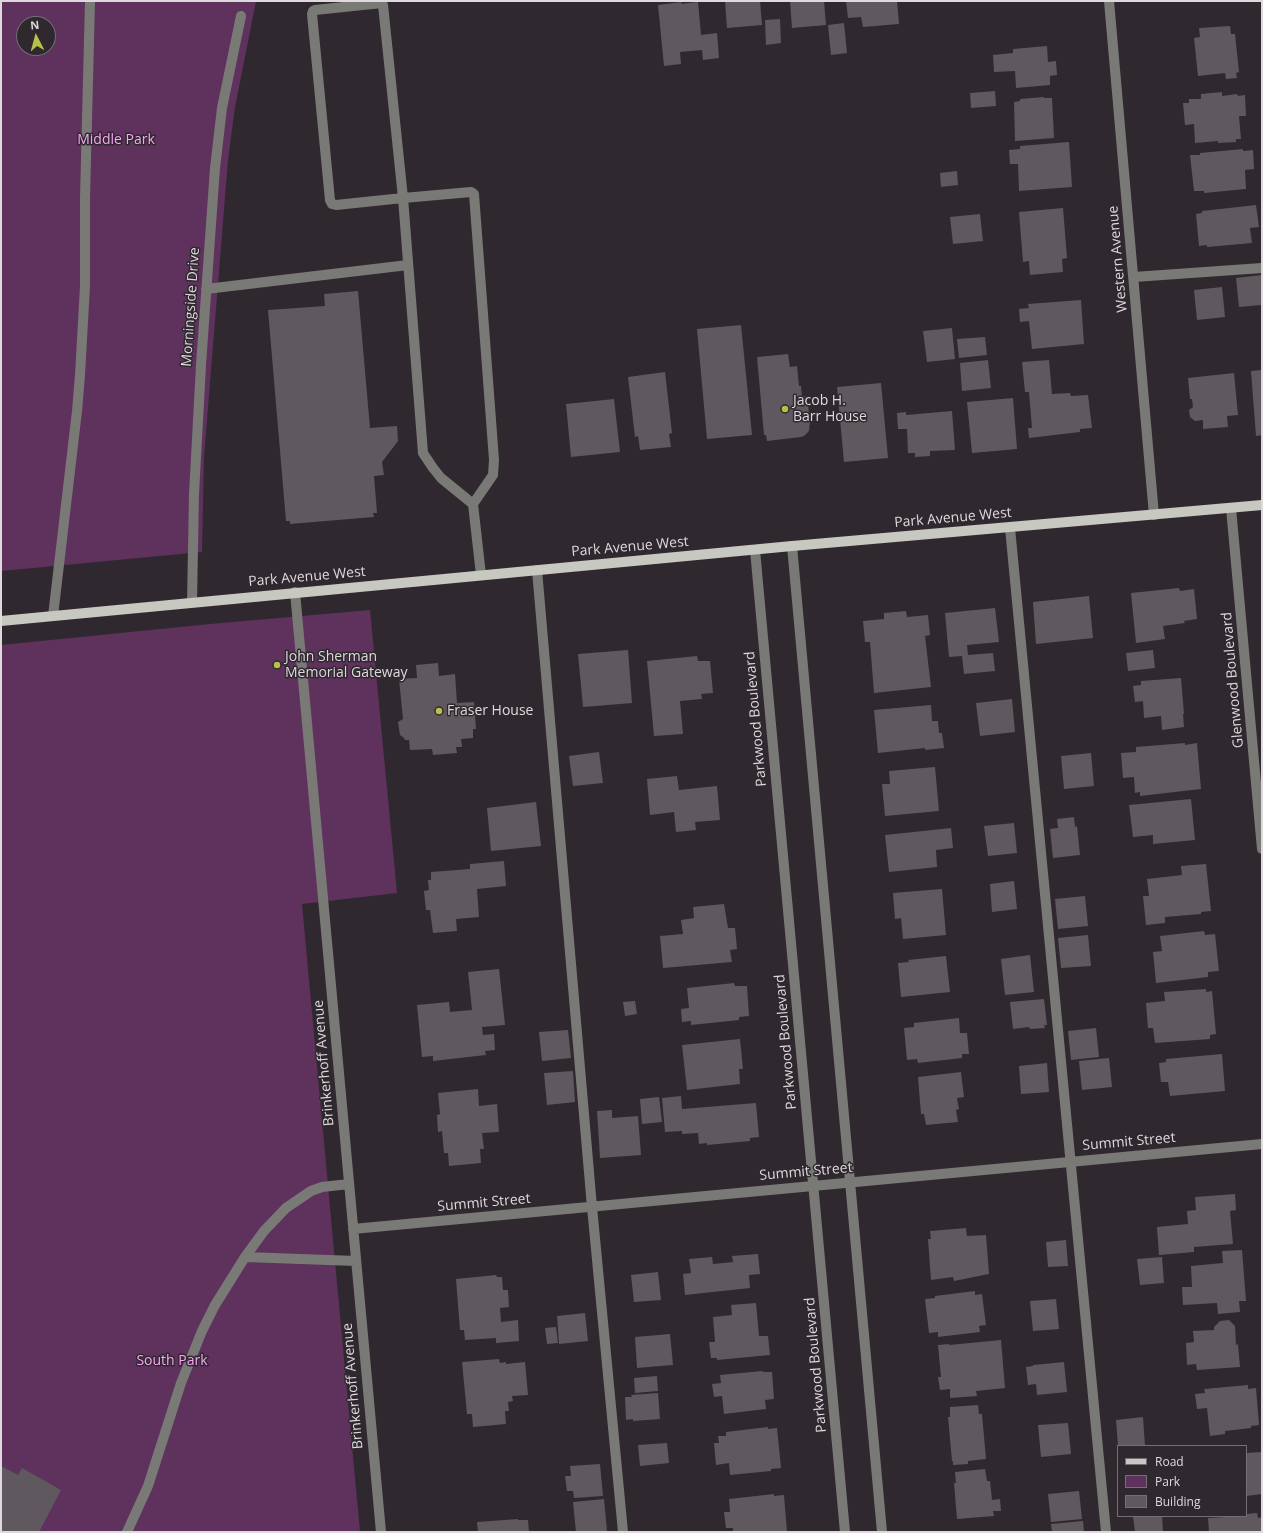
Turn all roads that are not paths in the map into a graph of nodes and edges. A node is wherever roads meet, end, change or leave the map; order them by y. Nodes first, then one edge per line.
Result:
1 (90, 1) edge
2 (1109, 1) edge
3 (241, 16) dead end
4 (403, 198) junction
5 (408, 265) junction
6 (1262, 268) edge
7 (1134, 277) junction
8 (206, 289) junction
9 (473, 504) junction
10 (1262, 505) edge
11 (1231, 508) junction
12 (1154, 515) junction
13 (1010, 528) junction
14 (792, 546) junction
15 (755, 550) junction
16 (537, 570) junction
17 (481, 575) junction
18 (295, 592) junction
19 (192, 602) junction
20 (53, 616) junction
21 (1, 621) edge
22 (1262, 849) edge
23 (1262, 1144) edge
24 (1071, 1161) junction
25 (850, 1182) junction
26 (349, 1184) junction
27 (813, 1186) junction
28 (592, 1207) junction
29 (353, 1229) junction
30 (244, 1257) junction
31 (356, 1261) junction
32 (127, 1532) edge
33 (381, 1532) edge
34 (622, 1532) edge
35 (845, 1532) edge
36 (882, 1532) edge
37 (1106, 1532) edge

1 - 20 street
2 - 7 street, Western Avenue
3 - 8 street, Morningside Drive
4 - 4 street
4 - 5 street
4 - 9 street
5 - 8 street
5 - 9 street
6 - 7 street
7 - 12 street, Western Avenue
8 - 19 street, Morningside Drive
9 - 17 street
10 - 11 main road, Park Avenue West
11 - 12 main road, Park Avenue West
11 - 22 street, Glenwood Boulevard
12 - 13 main road, Park Avenue West
13 - 14 main road, Park Avenue West
13 - 24 street
14 - 15 main road, Park Avenue West
14 - 25 street
15 - 16 main road, Park Avenue West
15 - 27 street, Parkwood Boulevard
16 - 17 main road, Park Avenue West
16 - 28 street
17 - 18 main road, Park Avenue West
18 - 19 main road, Park Avenue West
18 - 26 street, Brinkerhoff Avenue
19 - 20 main road, Park Avenue West
20 - 21 main road, Park Avenue West
23 - 24 street, Summit Street
24 - 25 street, Summit Street
24 - 37 street
25 - 27 street, Summit Street
25 - 36 street
26 - 29 street, Brinkerhoff Avenue
26 - 30 street
27 - 28 street, Summit Street
27 - 35 street, Parkwood Boulevard
28 - 29 street, Summit Street
28 - 34 street
29 - 31 street, Brinkerhoff Avenue
30 - 31 street
30 - 32 street
31 - 33 street, Brinkerhoff Avenue

